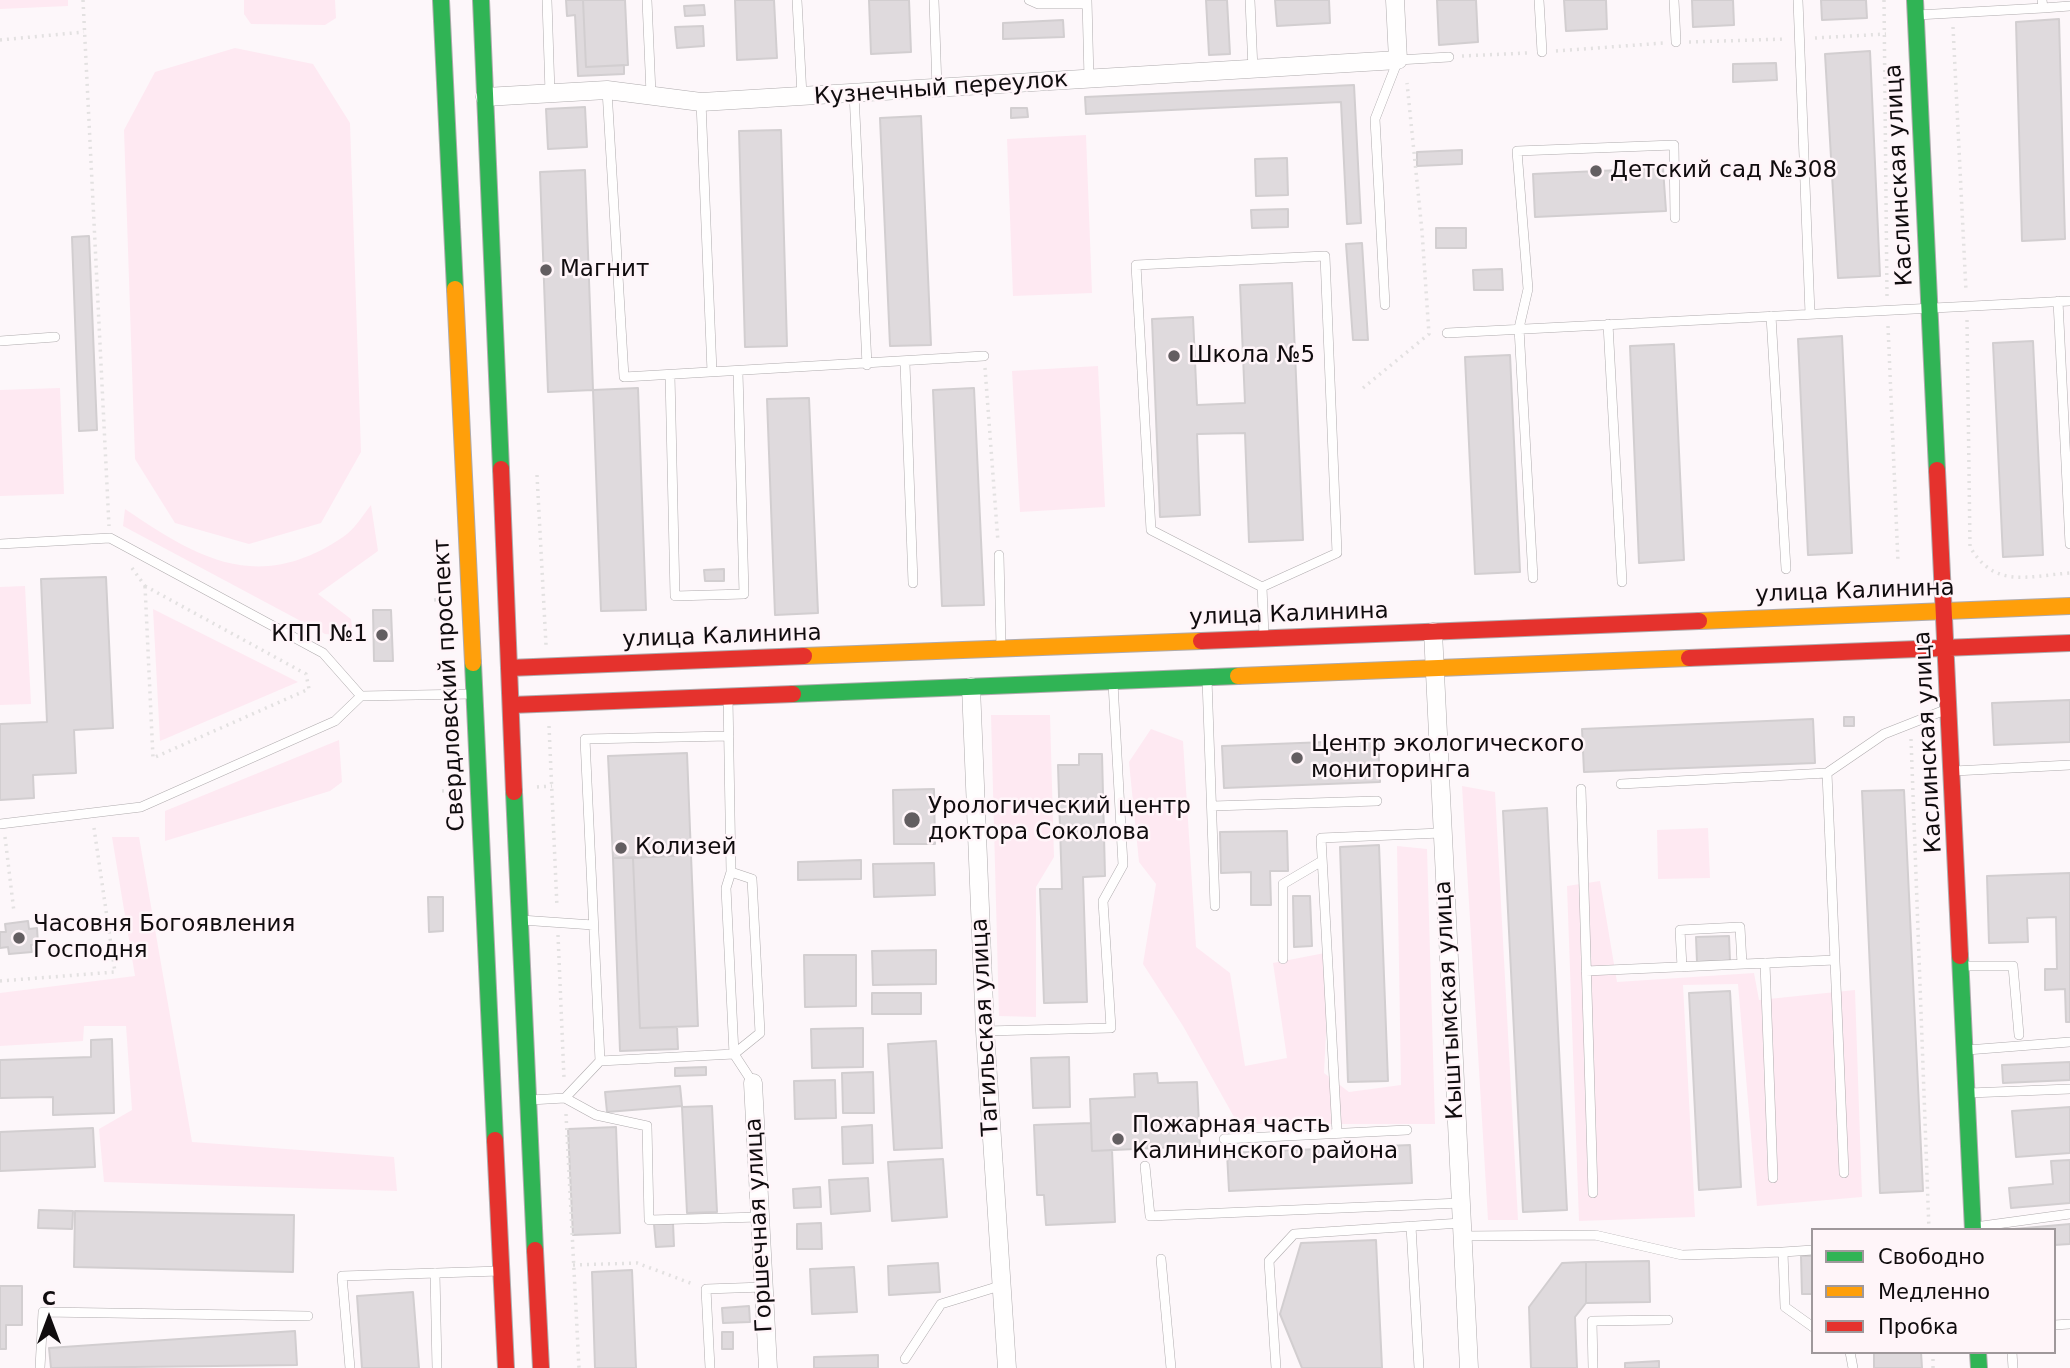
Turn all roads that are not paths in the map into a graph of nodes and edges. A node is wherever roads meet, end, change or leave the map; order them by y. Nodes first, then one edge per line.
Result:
1 (440, 0) edge
2 (481, 0) edge
3 (547, 0) edge
4 (647, 0) edge
5 (797, 0) edge
6 (934, 0) edge
7 (1029, 0) edge
8 (1250, 0) edge
9 (1395, 0) edge
10 (1539, 0) edge
11 (1674, 0) edge
12 (1798, 0) edge
13 (1086, 2) edge
14 (2043, 4) edge
15 (2070, 6) edge
16 (1915, 7) edge
17 (1676, 42) dead end
18 (1542, 52) dead end
19 (1449, 57) dead end
20 (1401, 60) junction
21 (1253, 69) junction
22 (1089, 79) junction
23 (937, 88) junction
24 (607, 90) junction
25 (550, 93) junction
26 (854, 93) junction
27 (652, 94) junction
28 (485, 97) junction
29 (802, 98) junction
30 (701, 102) junction
31 (1675, 218) dead end
32 (2070, 300) edge
33 (2058, 301) junction
34 (1385, 305) dead end
35 (1930, 308) junction
36 (1810, 314) junction
37 (1771, 316) junction
38 (1608, 324) junction
39 (1519, 328) junction
40 (1447, 333) dead end
41 (55, 337) dead end
42 (0, 341) edge
43 (984, 356) road end
44 (905, 363) junction
45 (867, 365) junction
46 (712, 372) junction
47 (738, 372) junction
48 (670, 375) junction
49 (0, 544) edge
50 (2070, 544) edge
51 (999, 555) road end
52 (1786, 569) dead end
53 (1533, 578) dead end
54 (1622, 582) dead end
55 (913, 583) dead end
56 (1262, 587) junction
57 (2070, 606) edge
58 (1944, 611) junction
59 (1433, 632) junction
60 (1264, 638) junction
61 (2070, 643) edge
62 (1946, 648) junction
63 (1001, 649) junction
64 (509, 668) junction
65 (1433, 668) junction
66 (1208, 677) junction
67 (1112, 681) junction
68 (971, 687) junction
69 (361, 696) junction
70 (728, 696) junction
71 (492, 699) junction
72 (1950, 708) junction
73 (729, 736) junction
74 (2070, 765) edge
75 (1954, 771) junction
76 (1827, 773) junction
77 (1621, 784) dead end
78 (1580, 789) dead end
79 (1377, 801) dead end
80 (1212, 806) junction
81 (2, 824) edge
82 (1441, 833) junction
83 (1322, 861) junction
84 (731, 872) junction
85 (1215, 906) dead end
86 (519, 920) junction
87 (593, 925) junction
88 (1283, 959) dead end
89 (1835, 960) junction
90 (1765, 963) junction
91 (1742, 964) junction
92 (1963, 966) junction
93 (1682, 967) junction
94 (1586, 971) junction
95 (985, 1031) junction
96 (2020, 1035) dead end
97 (2070, 1042) edge
98 (1967, 1050) junction
99 (734, 1054) junction
100 (600, 1061) junction
101 (753, 1083) joint
102 (2070, 1088) edge
103 (1969, 1093) junction
104 (565, 1098) junction
105 (527, 1100) junction
106 (1407, 1130) dead end
107 (1337, 1133) junction
108 (1224, 1139) dead end
109 (1145, 1166) dead end
110 (1844, 1173) dead end
111 (1773, 1178) dead end
112 (1593, 1193) dead end
113 (1461, 1203) junction
114 (2070, 1214) edge
115 (760, 1217) junction
116 (1412, 1226) junction
117 (1969, 1228) edge
118 (1976, 1228) edge
119 (1461, 1229) junction
120 (1811, 1250) edge
121 (1783, 1252) junction
122 (1161, 1259) dead end
123 (501, 1271) junction
124 (435, 1273) junction
125 (1003, 1285) junction
126 (764, 1287) junction
127 (308, 1316) dead end
128 (1668, 1320) dead end
129 (1811, 1326) edge
130 (905, 1359) dead end
131 (40, 1368) edge
132 (350, 1368) edge
133 (437, 1368) edge
134 (506, 1368) edge
135 (541, 1368) edge
136 (710, 1368) edge
137 (768, 1368) edge
138 (1007, 1368) edge
139 (1171, 1368) edge
140 (1276, 1368) edge
141 (1419, 1368) edge
142 (1469, 1368) edge
143 (1593, 1368) edge

1 - 71 main road, Свердловский проспект
2 - 28 main road, Свердловский проспект
3 - 25 lane
4 - 27 lane
5 - 29 lane
6 - 23 lane
7 - 13 lane
8 - 21 lane
9 - 20 street
10 - 18 lane
11 - 17 lane
12 - 36 lane
13 - 22 lane
14 - 15 lane
14 - 16 lane
16 - 35 main road, Каслинская улица
19 - 20 lane
20 - 21 street, Кузнечный переулок
20 - 34 lane
21 - 22 street, Кузнечный переулок
22 - 23 street, Кузнечный переулок
23 - 26 street, Кузнечный переулок
24 - 25 street, Кузнечный переулок
24 - 27 street, Кузнечный переулок
24 - 48 lane
25 - 28 street, Кузнечный переулок
26 - 29 street, Кузнечный переулок
26 - 45 lane
27 - 30 street, Кузнечный переулок
28 - 64 main road, Свердловский проспект
29 - 30 street, Кузнечный переулок
30 - 46 lane
31 - 39 lane
32 - 33 lane
33 - 35 lane
33 - 50 lane
35 - 36 lane
35 - 58 main road, Каслинская улица
36 - 37 lane
37 - 38 lane
37 - 52 lane
38 - 39 lane
38 - 54 lane
39 - 40 lane
39 - 53 lane
41 - 42 lane
43 - 44 lane
44 - 45 lane
44 - 55 lane
45 - 47 lane
46 - 47 lane
46 - 48 lane
47 - 48 lane
49 - 69 lane
51 - 63 lane
56 - 56 lane
56 - 60 lane
57 - 58 main road, улица Калинина
58 - 59 main road, улица Калинина
58 - 62 main road, Каслинская улица
59 - 60 main road, улица Калинина
59 - 65 street, Кыштымская улица
60 - 63 main road, улица Калинина
61 - 62 main road
62 - 65 main road
62 - 72 main road, Каслинская улица
63 - 64 main road, улица Калинина
64 - 71 main road, Свердловский проспект
64 - 71 main road
65 - 66 main road
65 - 82 street, Кыштымская улица
66 - 67 main road
66 - 80 lane
67 - 68 main road
67 - 95 lane
68 - 70 main road
68 - 95 street, Тагильская улица
69 - 71 lane
69 - 81 lane
70 - 71 main road
70 - 73 lane
71 - 86 main road, Свердловский проспект
71 - 123 main road, Свердловский проспект
72 - 75 main road, Каслинская улица
72 - 76 lane
73 - 84 lane
73 - 87 lane
74 - 75 lane
75 - 92 main road, Каслинская улица
76 - 77 lane
76 - 89 lane
78 - 94 lane
79 - 80 lane
80 - 85 lane
82 - 83 lane
82 - 113 street, Кыштымская улица
83 - 88 lane
83 - 107 lane
84 - 99 lane
84 - 99 lane
86 - 87 lane
86 - 105 main road, Свердловский проспект
87 - 100 lane
89 - 90 lane
89 - 110 lane
90 - 91 lane
90 - 111 lane
91 - 93 lane
91 - 93 lane
92 - 96 lane
92 - 98 main road, Каслинская улица
93 - 94 lane
94 - 112 lane
95 - 125 street, Тагильская улица
97 - 98 lane
98 - 103 main road, Каслинская улица
99 - 100 lane
99 - 101 lane
100 - 104 lane
101 - 115 street, Горшечная улица
102 - 103 lane
103 - 117 main road, Каслинская улица
104 - 105 lane
104 - 115 lane
105 - 135 main road, Свердловский проспект
106 - 107 lane
107 - 108 lane
109 - 113 lane
113 - 119 street, Кыштымская улица
114 - 118 lane
115 - 126 street, Горшечная улица
116 - 119 lane
116 - 140 lane
116 - 141 lane
119 - 121 lane
119 - 142 street, Кыштымская улица
120 - 121 lane
121 - 129 lane
122 - 139 lane
123 - 124 lane
123 - 134 main road, Свердловский проспект
124 - 132 lane
124 - 133 lane
125 - 130 lane
125 - 138 street, Тагильская улица
126 - 136 lane
126 - 137 street, Горшечная улица
127 - 131 lane
128 - 143 lane

